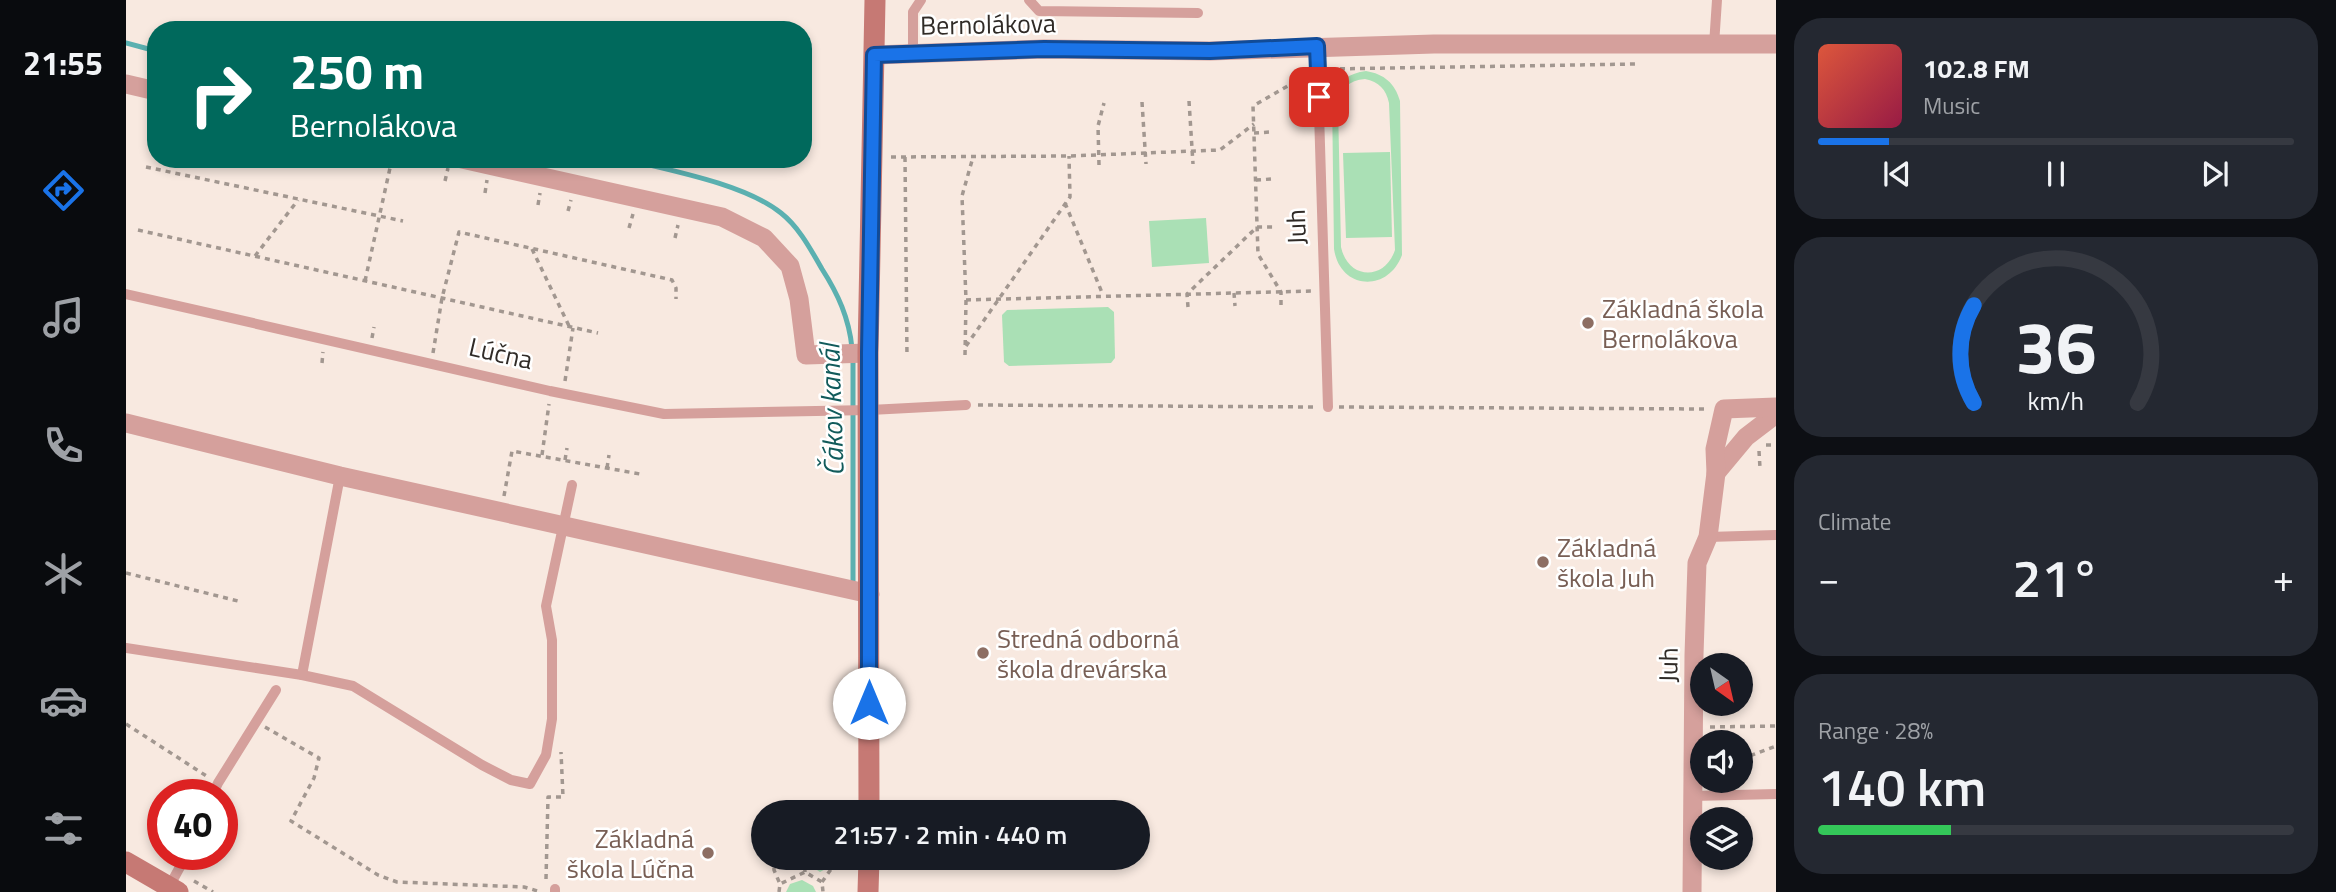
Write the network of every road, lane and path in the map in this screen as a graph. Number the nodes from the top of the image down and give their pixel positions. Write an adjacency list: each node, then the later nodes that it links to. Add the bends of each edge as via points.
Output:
1 (875, 0): 10 (street)
2 (921, 0): 9 (lane, via 913,12)
3 (1029, 0): 5 (lane, via 1040,12)
4 (1717, 0): 7 (lane)
5 (1198, 13)
6 (1776, 44): 7 (street, Bernolákova)
7 (1714, 45): 8 (street, Bernolákova)
8 (1317, 46): 9 (street, Bernolákova); 12 (lane, Juh)
9 (914, 54): 10 (street, Bernolákova)
10 (874, 55): 25 (street)
11 (1637, 64): 12 (path)
12 (1318, 69): 18 (path, via 1254,106); 52 (lane, Juh)
13 (126, 84): 14 (street)
14 (147, 89)
15 (1189, 101): 21 (path)
16 (1142, 102): 22 (path)
17 (1104, 103): 23 (path, via 1098,126)
18 (1254, 124): 20 (path); 21 (path, via 1220,150)
19 (1270, 132): 20 (path)
20 (1254, 133): 35 (path)
21 (1193, 151): 22 (path); 28 (path)
22 (1144, 153): 23 (path); 29 (path)
23 (1099, 155): 24 (path); 30 (path)
24 (1069, 156): 27 (path); 39 (path, via 1070,197)
25 (871, 157): 26 (path); 68 (street)
26 (905, 157): 27 (path); 70 (path)
27 (973, 157): 61 (path, via 962,196)
28 (1193, 163)
29 (1146, 164)
30 (1099, 165)
31 (151, 168): 38 (path)
32 (390, 168): 41 (path)
33 (452, 168): 37 (path)
34 (484, 168): 68 (street, via 722,217 764,238 790,267 806,355)
35 (1256, 180): 36 (path); 45 (path)
36 (1272, 180)
37 (445, 181)
38 (298, 200): 41 (path); 50 (path)
39 (1065, 203): 57 (path); 60 (path)
40 (634, 209): 46 (path)
41 (379, 216): 43 (path); 51 (path)
42 (679, 219): 48 (path)
43 (403, 222)
44 (1273, 226): 45 (path)
45 (1257, 227): 53 (path, via 1258,254); 56 (path)
46 (629, 228)
47 (138, 230): 50 (path)
48 (675, 238)
49 (532, 249): 58 (path, via 458,232); 59 (path, via 672,280); 65 (path)
50 (255, 257): 51 (path)
51 (365, 281): 58 (path)
52 (1324, 291): 53 (path); 75 (lane, Juh)
53 (1281, 292): 54 (path); 63 (path)
54 (1234, 293): 56 (path); 62 (path)
55 (126, 294): 71 (lane, Lúčna)
56 (1187, 294): 57 (path); 64 (path)
57 (1103, 296): 60 (path)
58 (442, 298): 65 (path); 71 (path)
59 (676, 299)
60 (999, 299): 61 (path); 67 (path)
61 (966, 300): 67 (path)
62 (1235, 306)
63 (1281, 306)
64 (1188, 307)
65 (571, 327): 66 (path); 73 (path)
66 (598, 333)
67 (966, 346): 69 (path)
68 (869, 353): 78 (street)
69 (965, 355)
70 (907, 357)
71 (430, 365): 72 (lane, Lúčna)
72 (550, 391): 73 (lane, Lúčna); 84 (path)
73 (563, 394): 78 (lane, Lúčna, via 664,414)
74 (966, 405): 75 (path); 78 (lane, Lúčna)
75 (1328, 407): 77 (path)
76 (1776, 407): 77 (street)
77 (1724, 409): 88 (street, Juh, via 1715,449)
78 (870, 410): 97 (street)
79 (1776, 414): 88 (street, via 1746,437)
80 (126, 423): 90 (street)
81 (1759, 445): 87 (path)
82 (567, 448): 85 (path)
83 (609, 455): 86 (path)
84 (542, 456): 85 (path); 92 (path, via 512,451)
85 (565, 460): 86 (path)
86 (607, 468): 89 (path)
87 (1760, 468)
88 (1716, 473): 95 (street, Juh)
89 (640, 474)
90 (340, 476): 92 (street); 100 (lane)
91 (572, 485): 93 (lane)
92 (502, 511): 93 (street)
93 (563, 524): 97 (street); 102 (lane, via 546,606 552,640)
94 (1776, 535): 95 (lane)
95 (1708, 537): 105 (street, Juh, via 1697,563)
96 (126, 573): 98 (path)
97 (870, 594): 113 (street)
98 (238, 601)
99 (126, 648): 100 (lane)
100 (302, 675): 102 (lane, via 352,686 482,765 530,784 546,755)
101 (276, 690): 110 (lane)
102 (552, 719): 120 (path, via 561,733 563,797 548,797)
103 (126, 724): 109 (path)
104 (1776, 726): 105 (path)
105 (1694, 727): 112 (street, Juh)
106 (259, 737): 124 (path, via 265,727 319,758 314,778 290,821 377,875 397,882 524,887)
107 (1776, 746): 108 (path)
108 (1753, 755)
109 (212, 779)
110 (220, 779)
111 (1776, 794): 112 (lane)
112 (1693, 796): 128 (street, Juh)
113 (869, 800)
114 (126, 862): 123 (street)
115 (181, 870): 123 (lane)
116 (774, 870): 122 (path)
117 (830, 870): 121 (path)
118 (869, 870): 127 (street)
119 (805, 872): 121 (path); 122 (path)
120 (546, 878)
121 (822, 882): 126 (path)
122 (780, 884): 125 (path)
123 (173, 889)
124 (541, 892)
125 (779, 892)
126 (823, 892)
127 (868, 892)
128 (1692, 892)

